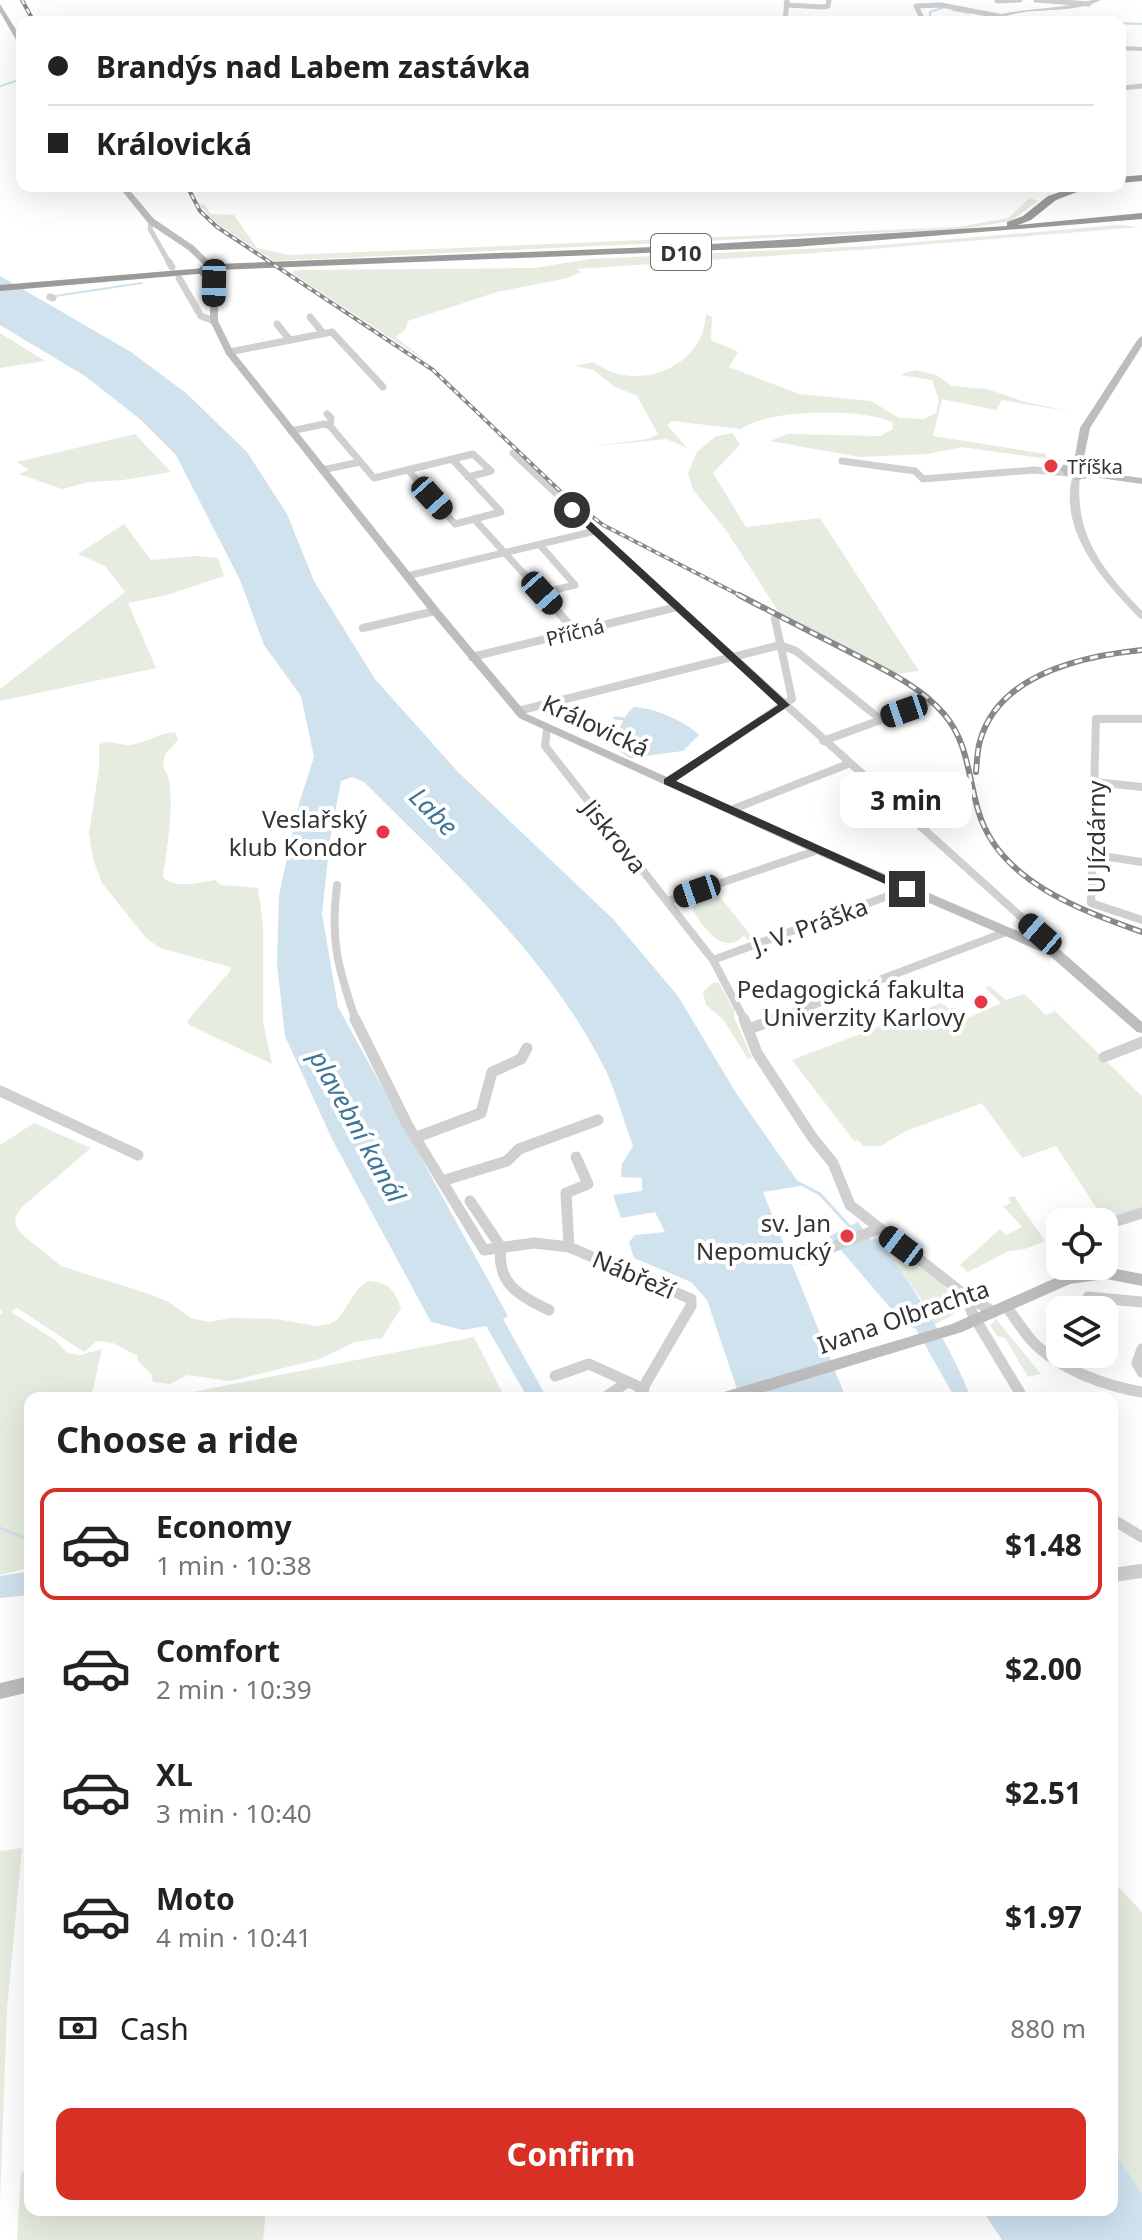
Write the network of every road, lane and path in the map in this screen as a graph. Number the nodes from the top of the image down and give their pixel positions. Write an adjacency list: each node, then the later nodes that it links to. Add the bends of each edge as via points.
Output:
1 (829, 0): 6 (street, via 823,7)
2 (909, 0): 9 (street)
3 (1020, 0): 10 (street)
4 (1036, 0): 7 (street)
5 (1098, 0): 7 (street)
6 (786, 3)
7 (1089, 4): 11 (street)
8 (0, 6): 13 (main road)
9 (916, 6): 10 (street); 12 (street)
10 (999, 10): 11 (street); 11 (street)
11 (1021, 11)
12 (921, 16)
13 (16, 34)
14 (127, 192): 19 (main road, Královická)
15 (1070, 192): 16 (highway)
16 (1067, 193): 17 (highway, via 1059,199 1062,210 1087,217); 20 (highway, via 1022,221)
17 (1126, 217): 18 (highway, D10); 20 (highway, D10)
18 (1142, 218): 22 (highway, D10, via 749,249)
19 (151, 221): 21 (street, Královická, via 150,229); 26 (main road, Královická, via 207,263 214,283)
20 (973, 231): 22 (highway, D10)
21 (172, 267)
22 (211, 269): 24 (highway, D10)
23 (179, 278): 26 (street, Královická, via 201,316)
24 (0, 286)
25 (310, 317): 28 (street)
26 (214, 321): 31 (main road, Královická)
27 (277, 324): 29 (street)
28 (323, 333): 29 (street); 32 (street, via 332,332)
29 (289, 339): 31 (street)
30 (1142, 339): 40 (main road, via 1085,428)
31 (229, 352): 35 (main road, Královická)
32 (383, 387)
33 (327, 414): 34 (street)
34 (330, 426): 35 (street); 39 (street)
35 (291, 431): 41 (main road, Královická)
36 (513, 453): 48 (street)
37 (452, 459): 42 (street); 45 (street); 45 (street, via 473,454 491,471)
38 (842, 461): 43 (street, via 915,471 923,479)
39 (360, 462): 41 (street); 42 (street, via 374,478)
40 (1078, 464): 43 (main road); 44 (main road, via 1092,468)
41 (322, 470): 51 (main road, Královická)
42 (408, 470): 47 (street, via 455,524)
43 (1066, 472): 44 (main road); 55 (street, via 1076,526 1087,547)
44 (1092, 474): 46 (main road)
45 (468, 477): 47 (street, via 501,512)
46 (1142, 481)
47 (474, 519): 50 (street)
48 (595, 531): 49 (street); 53 (street)
49 (540, 545): 50 (street); 52 (street, via 575,585)
50 (506, 553): 51 (street); 52 (street)
51 (407, 576): 54 (main road, Královická)
52 (542, 593): 58 (street)
53 (677, 607): 58 (street, Příčná); 61 (street)
54 (435, 611): 57 (street); 60 (main road, Královická)
55 (1142, 616)
56 (775, 619): 59 (street)
57 (363, 628)
58 (576, 632): 60 (street, Příčná)
59 (780, 645): 61 (street); 63 (street, via 792,699); 65 (street, via 796,651)
60 (472, 657): 64 (main road, Královická)
61 (731, 658): 63 (street); 64 (street)
62 (927, 703): 65 (street)
63 (784, 705): 68 (street); 70 (street)
64 (518, 711): 67 (main road, Královická)
65 (880, 719): 68 (street)
66 (1142, 719): 71 (street, U Jízdárny, via 1096,719)
67 (547, 729): 70 (main road, Královická); 79 (street, Jiskrova, via 545,746)
68 (823, 741): 69 (street)
69 (848, 764): 73 (street); 82 (street)
70 (668, 782): 73 (main road, Královická)
71 (1095, 782): 72 (street); 75 (street, U Jízdárny)
72 (1142, 787)
73 (731, 810): 74 (main road, Královická)
74 (818, 850): 78 (main road, Královická); 79 (street)
75 (1095, 855): 76 (street); 80 (street, U Jízdárny, via 1091,903)
76 (1142, 862)
77 (337, 885): 91 (street, via 330,905 342,988 380,1076)
78 (907, 889): 81 (main road, Královická); 83 (street, J. V. Práška)
79 (668, 901): 83 (street, Jiskrova)
80 (1142, 920)
81 (1006, 932): 82 (main road, Královická); 84 (street)
82 (1054, 952): 85 (main road, Královická)
83 (713, 960): 84 (street, Jiskrova)
84 (749, 1029): 98 (street, Jiskrova, via 757,1053 837,1170 850,1205)
85 (1142, 1029)
86 (1142, 1042): 88 (street)
87 (527, 1048): 91 (street, via 521,1059 492,1072 481,1113)
88 (1104, 1057)
89 (0, 1091): 92 (street)
90 (598, 1120): 94 (street, via 519,1149 507,1161)
91 (417, 1137): 94 (street)
92 (138, 1155)
93 (576, 1157): 100 (street, Nábřeží, via 588,1184 566,1193)
94 (442, 1181): 99 (street, via 484,1250)
95 (470, 1201): 99 (street)
96 (1142, 1213): 97 (street)
97 (1118, 1221)
98 (873, 1231): 101 (street); 103 (street, Jiskrova)
99 (501, 1247): 100 (street, Nábřeží); 107 (street, via 497,1264 516,1294)
100 (569, 1247): 115 (street, Nábřeží, via 691,1299)
101 (803, 1259)
102 (1142, 1280): 106 (main road, Ivana Olbrachta, via 1091,1274)
103 (966, 1296): 106 (street, Jiskrova); 108 (street)
104 (1118, 1300): 105 (street)
105 (1142, 1302)
106 (1000, 1309): 108 (main road, Ivana Olbrachta); 118 (street, via 1038,1347 1075,1369)
107 (549, 1310)
108 (977, 1320): 116 (main road, Ivana Olbrachta); 117 (street)
109 (1142, 1349): 110 (street, via 1137,1363)
110 (1142, 1372)
111 (555, 1376): 112 (street, Nábřeží, via 589,1364)
112 (626, 1383): 113 (street); 114 (street, Nábřeží)
113 (613, 1392)
114 (637, 1392)
115 (641, 1392)
116 (744, 1392)
117 (1019, 1392)
118 (1142, 1392)
119 (1118, 1523): 120 (street)
120 (1142, 1537)
121 (1142, 1571): 122 (street)
122 (1118, 1574)
123 (24, 1685): 124 (main road)
124 (0, 1691)

